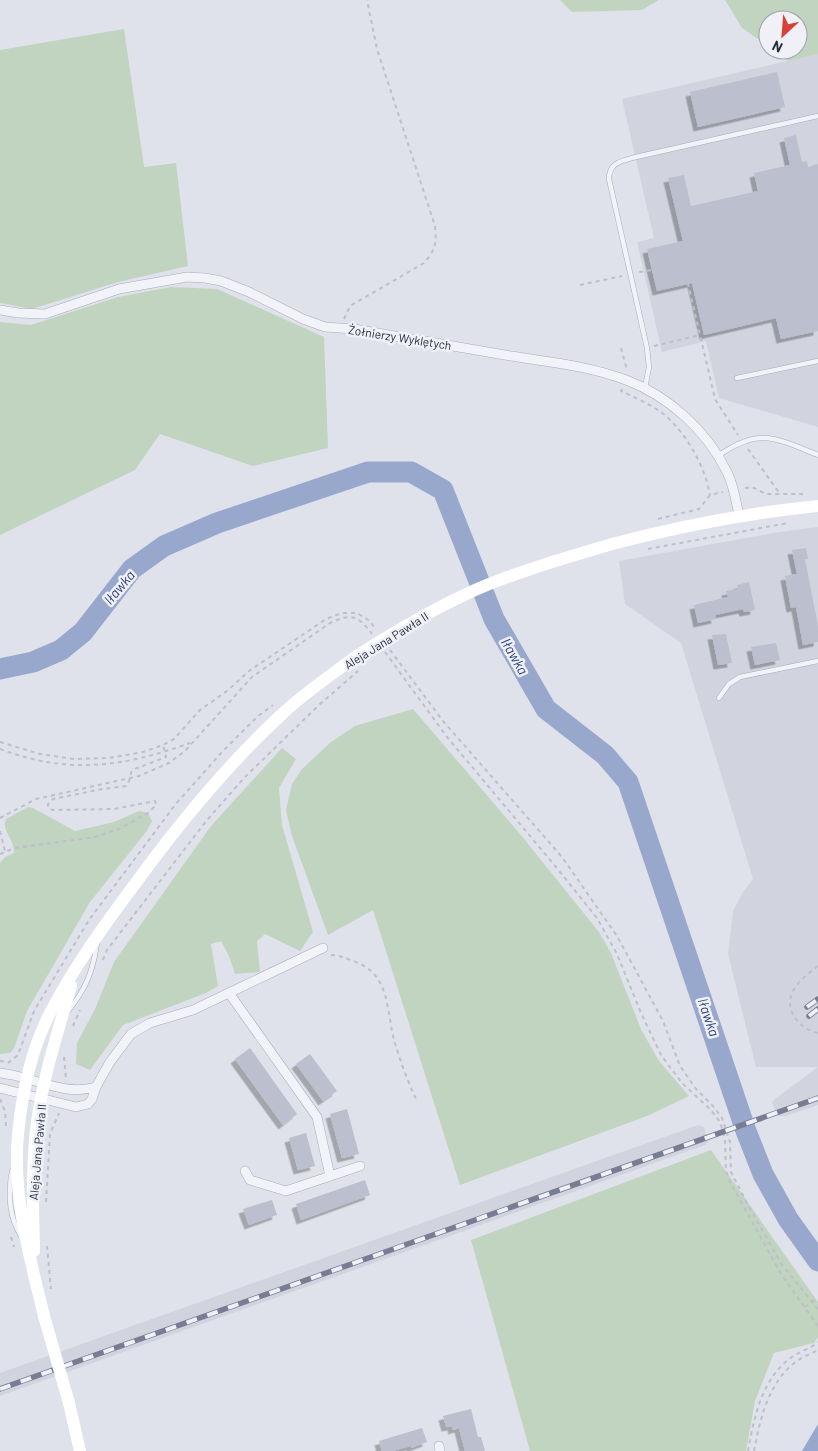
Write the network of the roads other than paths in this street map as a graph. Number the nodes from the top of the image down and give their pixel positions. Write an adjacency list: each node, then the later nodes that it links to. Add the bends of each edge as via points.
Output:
1 (818, 116): 5 (lane, via 616,163 611,167 609,179 647,348 649,367)
2 (0, 310): 5 (street, Żołnierzy Wyklętych, via 45,314 119,289 187,277 205,278 250,292 325,327 573,366)
3 (818, 361): 4 (lane)
4 (737, 378)
5 (645, 388): 7 (street, Żołnierzy Wyklętych, via 683,415)
6 (818, 455): 7 (lane, via 790,444 756,437 742,441)
7 (718, 456): 9 (street, Żołnierzy Wyklętych, via 734,490)
8 (818, 506): 9 (main road, Aleja Jana Pawła II)
9 (739, 516): 12 (main road, Aleja Jana Pawła II, bridge, via 672,528 538,566 476,590 391,634 358,662 282,714 230,766 163,846)
10 (818, 661): 11 (lane, via 740,678 730,684)
11 (719, 698)
12 (98, 934): 14 (main road, Aleja Jana Pawła II); 16 (lane, via 92,969 78,999)
13 (323, 948): 15 (street)
14 (76, 969): 16 (main road, Aleja Jana Pawła II); 18 (main road, Aleja Jana Pawła II, via 50,1013)
15 (229, 993): 20 (street, via 193,1010 150,1023 131,1034); 26 (street, via 317,1117)
16 (62, 1017): 19 (main road, Aleja Jana Pawła II)
17 (0, 1072): 18 (street)
18 (27, 1079): 19 (street); 22 (main road, Aleja Jana Pawła II)
19 (44, 1084): 20 (street, via 71,1090); 23 (main road, Aleja Jana Pawła II)
20 (96, 1087): 23 (street, via 92,1099 82,1106)
21 (0, 1088): 22 (street)
22 (23, 1095): 23 (street); 27 (main road, Aleja Jana Pawła II, via 18,1145 20,1200)
23 (41, 1099): 27 (main road, Aleja Jana Pawła II, via 32,1196)
24 (360, 1166): 26 (street)
25 (245, 1171): 26 (street, via 250,1180 286,1192)
26 (330, 1176)
27 (35, 1279): 28 (main road, Aleja Jana Pawła II, bridge)
28 (80, 1451)

